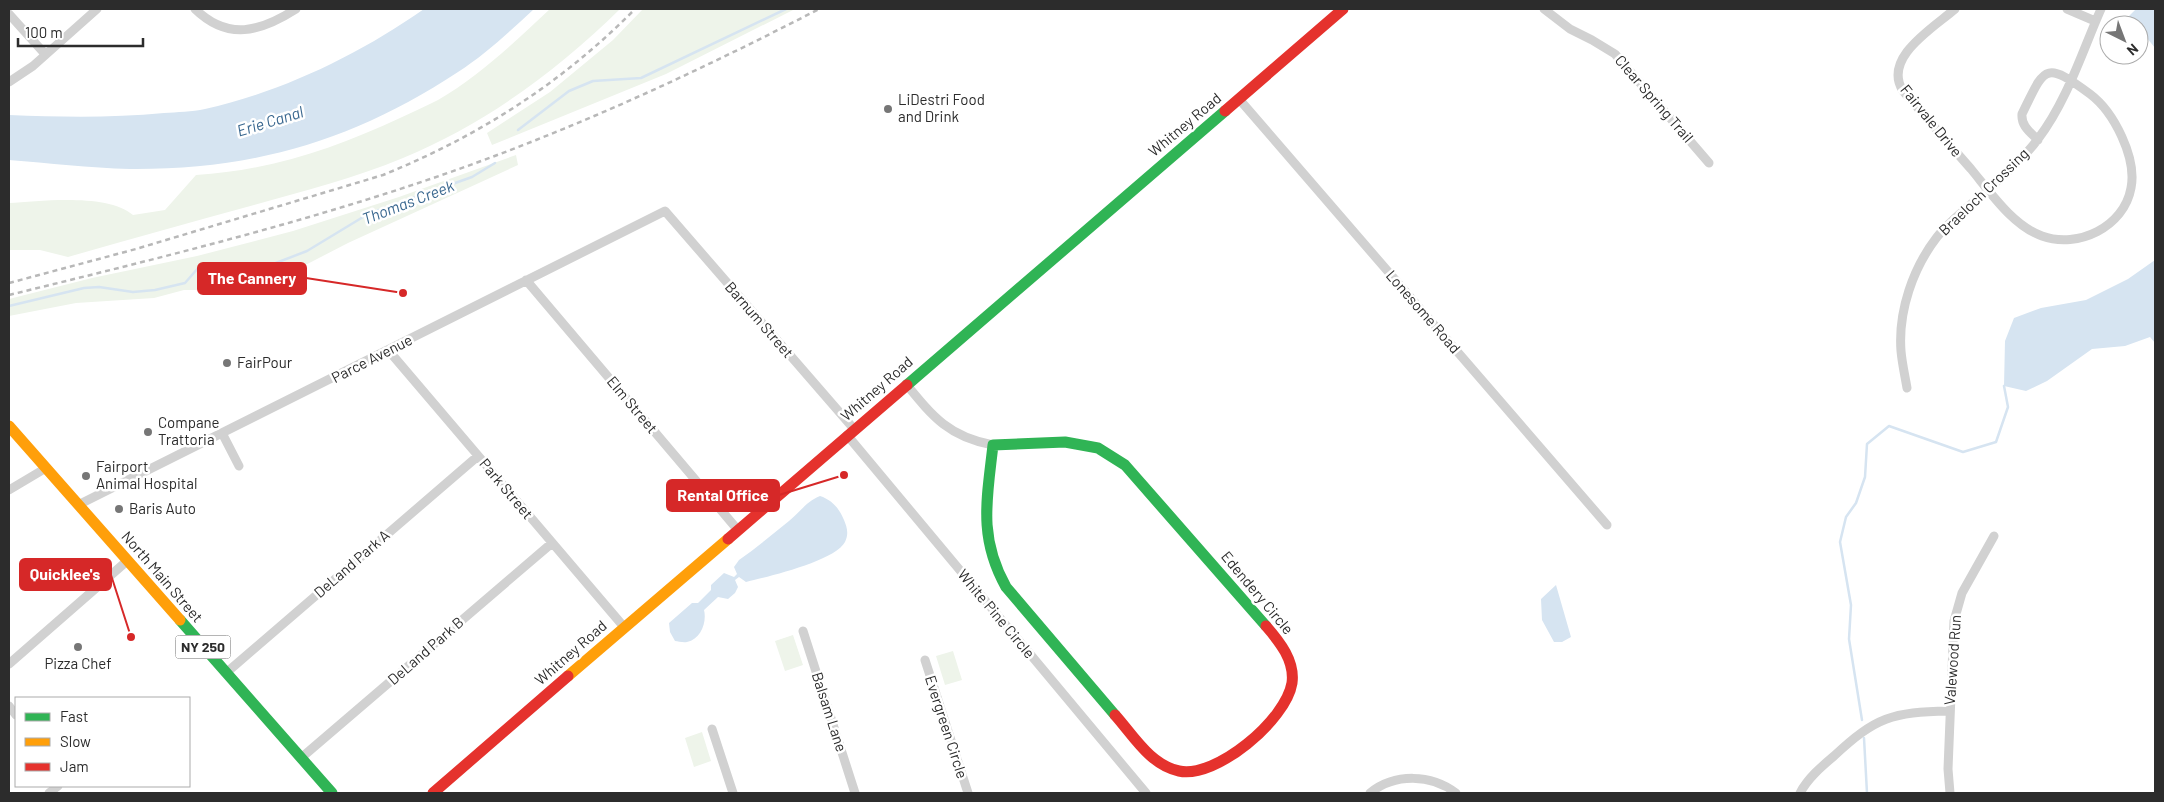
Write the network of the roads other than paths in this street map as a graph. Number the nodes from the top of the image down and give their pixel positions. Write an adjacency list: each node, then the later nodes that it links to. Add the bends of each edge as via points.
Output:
1 (97, 9): 11 (street)
2 (195, 9): 3 (street, via 212,23 235,30 271,24)
3 (296, 9)
4 (1343, 9): 14 (main road, Whitney Road)
5 (1544, 9): 16 (street, Clear Spring Trail, via 1565,26 1615,54)
6 (1955, 9): 17 (street, Fairvale Drive, via 1905,53 1899,65 1899,82 1903,91)
7 (2066, 9): 10 (street)
8 (2101, 9): 10 (street, Braeloch Crossing)
9 (9, 14): 11 (street)
10 (2095, 21): 12 (street, Braeloch Crossing)
11 (45, 54): 13 (street)
12 (2070, 80): 15 (street, Braeloch Crossing); 15 (street, Braeloch Crossing, via 2053,72 2039,78 2021,118); 17 (street, via 2099,103 2127,150 2132,188 2120,213 2092,235 2055,239 2042,236 2022,224)
13 (9, 82)
14 (1239, 99): 21 (main road, Whitney Road); 32 (street, Lonesome Road)
15 (2038, 140): 17 (street, Braeloch Crossing)
16 (1709, 163)
17 (1988, 189): 22 (street, Braeloch Crossing, via 1937,237 1909,291 1901,328)
18 (665, 212): 19 (street, Parce Avenue); 24 (street, Barnum Street)
19 (526, 280): 20 (street, Parce Avenue); 33 (street, Elm Street)
20 (388, 351): 25 (street, Parce Avenue); 27 (street, Park Street)
21 (906, 384): 24 (main road, Whitney Road); 26 (street, Edendery Circle, via 948,430)
22 (1907, 388)
23 (9, 426): 29 (main road, North Main Street / NY 250)
24 (850, 432): 33 (main road, Whitney Road); 50 (street, White Pine Circle)
25 (222, 433): 28 (street); 31 (street, Parce Avenue)
26 (993, 445): 26 (main road, Edendery Circle, via 986,534 991,559 1000,578 1150,757 1177,771 1206,770 1225,761 1278,714 1287,698 1291,683 1290,663 1283,647 1125,465 1098,448 1077,443)
27 (478, 456): 35 (street, Park Street); 41 (street, DeLand Park A)
28 (239, 466)
29 (46, 468): 30 (street); 31 (main road, North Main Street / NY 250)
30 (9, 490)
31 (78, 505): 36 (main road, North Main Street / NY 250)
32 (1607, 525)
33 (737, 529): 37 (main road, Whitney Road)
34 (1994, 536): 42 (street, Valewood Run, via 1969,579 1956,614)
35 (552, 543): 37 (street, Park Street); 44 (street, DeLand Park B)
36 (127, 560): 40 (street); 41 (main road, North Main Street / NY 250)
37 (624, 627): 46 (main road, Whitney Road)
38 (803, 631): 48 (street, Balsam Lane)
39 (925, 660): 49 (street, Evergreen Circle)
40 (9, 664)
41 (226, 673): 44 (main road, North Main Street / NY 250)
42 (1949, 711): 53 (street, via 1902,714 1873,724 1817,770); 54 (street, Valewood Run)
43 (712, 729): 47 (street)
44 (301, 758): 45 (main road, North Main Street / NY 250)
45 (332, 793)
46 (433, 793)
47 (732, 793)
48 (855, 793)
49 (968, 793)
50 (1146, 793)
51 (1370, 793): 52 (street, via 1393,781 1418,778 1436,782)
52 (1456, 793)
53 (1800, 793)
54 (1950, 793)

